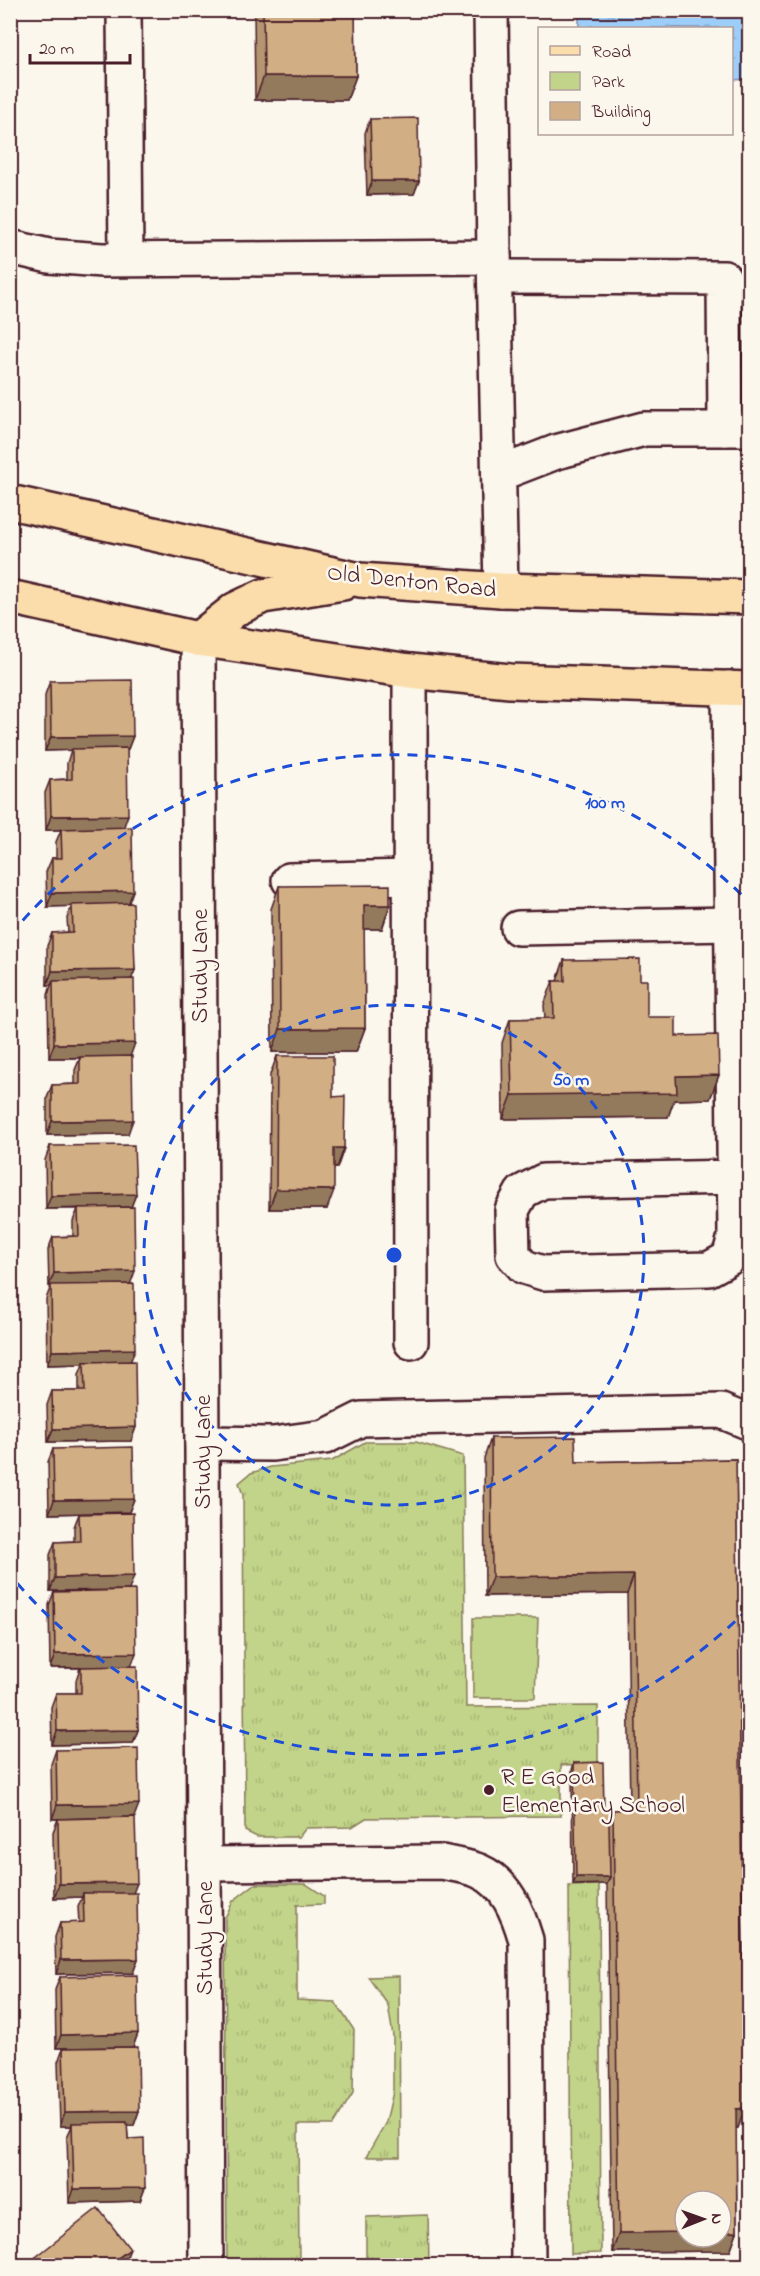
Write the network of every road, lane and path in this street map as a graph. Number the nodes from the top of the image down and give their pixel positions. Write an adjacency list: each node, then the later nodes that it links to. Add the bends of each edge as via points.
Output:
1 (124, 10): 4 (street)
2 (492, 10): 5 (street)
3 (10, 248): 4 (street, via 48,256)
4 (126, 259): 5 (street)
5 (494, 267): 6 (street, via 724,278); 7 (street)
6 (737, 429): 7 (street, via 644,429 556,452)
7 (499, 474): 10 (street)
8 (10, 502): 9 (main road, Old Denton Road)
9 (360, 580): 10 (main road, Old Denton Road); 13 (main road, via 263,596 236,609)
10 (501, 590): 12 (main road, Old Denton Road)
11 (10, 597): 13 (main road)
12 (750, 597)
13 (198, 639): 14 (main road); 23 (street, Study Lane)
14 (410, 671): 15 (main road, via 510,681); 16 (street)
15 (739, 689): 18 (street)
16 (409, 877): 17 (street); 21 (street)
17 (289, 880)
18 (732, 924): 19 (street); 20 (street)
19 (518, 928)
20 (735, 1177): 20 (street, via 735,1236 729,1258 709,1269 543,1273 524,1267 513,1255 512,1210 522,1192 543,1181)
21 (411, 1342)
22 (750, 1423): 23 (street, via 721,1411 361,1419 325,1437 273,1444)
23 (202, 1443): 24 (street, Study Lane)
24 (204, 1864): 25 (street, Study Lane); 26 (street, via 442,1862 480,1871 503,1889 518,1913 526,1940)
25 (206, 2265)
26 (528, 2265)

